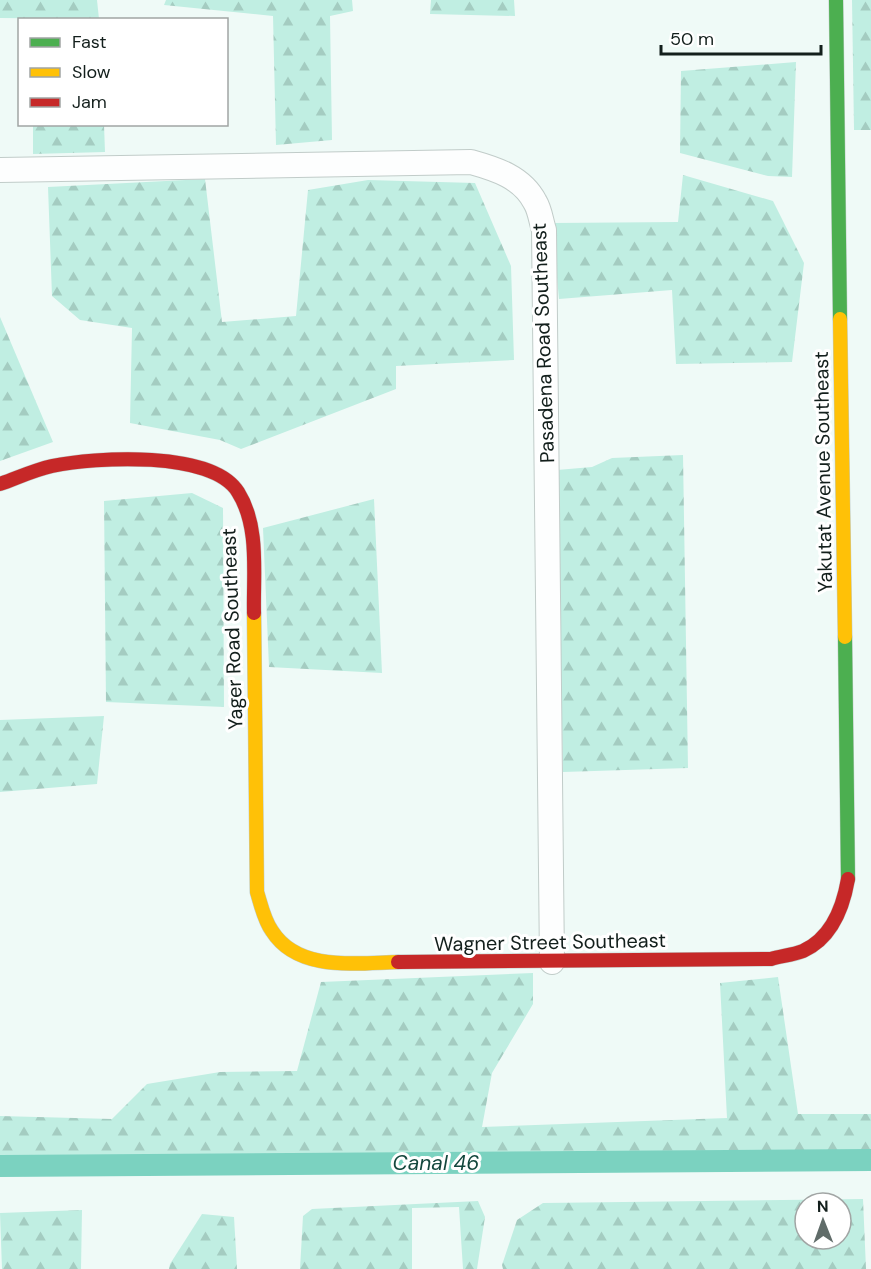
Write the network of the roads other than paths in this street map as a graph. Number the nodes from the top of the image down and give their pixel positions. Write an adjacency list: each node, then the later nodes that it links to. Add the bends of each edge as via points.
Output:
1 (836, 0): 4 (street, Yakutat Avenue Southeast, via 848,880 840,913)
2 (0, 170): 6 (street, Pasadena Road Southeast, via 471,162 501,171 523,185 536,203 544,230)
3 (0, 484): 5 (street, Yager Road Southeast, via 52,466 118,460 168,461 209,469 228,480 244,504 253,537 257,892 264,919)
4 (823, 937): 6 (street, Wagner Street Southeast, via 803,951 771,959)
5 (278, 940): 6 (street, Wagner Street Southeast, via 298,955 322,963)
6 (552, 962)

